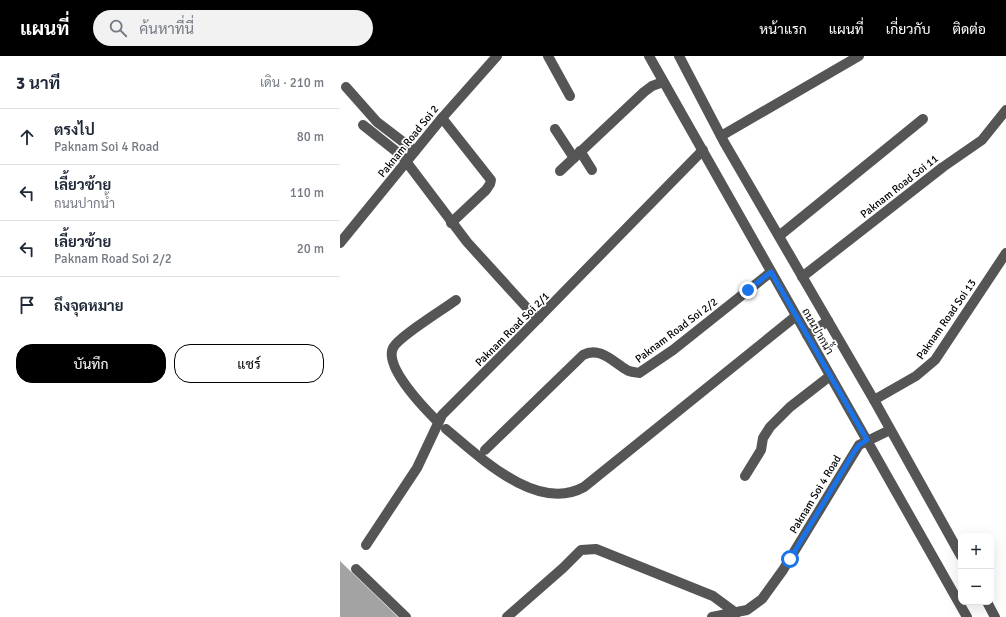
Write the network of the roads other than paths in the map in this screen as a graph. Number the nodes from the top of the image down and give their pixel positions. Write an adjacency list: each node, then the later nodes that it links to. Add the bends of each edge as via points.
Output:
1 (548, 56): 8 (street)
2 (649, 56): 6 (street, ถนนปากน้ำ)
3 (679, 56): 14 (street, ถนนปากน้ำ)
4 (859, 56): 14 (street)
5 (493, 57): 10 (street, Paknam Road Soi 2)
6 (663, 82): 15 (street, ถนนปากน้ำ); 17 (street, via 644,92)
7 (346, 87): 16 (street, via 377,122)
8 (570, 96)
9 (1006, 110): 26 (street, Paknam Road Soi 11, via 982,140 943,167)
10 (442, 118): 16 (street, Paknam Road Soi 2); 21 (street, via 491,180 486,190)
11 (923, 119): 22 (street)
12 (363, 125): 18 (street, via 396,150)
13 (555, 129): 17 (street)
14 (721, 136): 22 (street, ถนนปากน้ำ)
15 (703, 150): 25 (street, ถนนปากน้ำ); 29 (street, Paknam Road Soi 2/1)
16 (415, 151): 18 (street, Paknam Road Soi 2)
17 (577, 154): 19 (street); 20 (street)
18 (406, 162): 21 (street); 23 (street, Paknam Road Soi 2)
19 (592, 170)
20 (560, 171)
21 (451, 223): 29 (street, via 497,277)
22 (779, 236): 26 (street, ถนนปากน้ำ)
23 (340, 243)
24 (1006, 253): 33 (street, Paknam Road Soi 13, via 935,360 916,376)
25 (771, 272): 28 (street, ถนนปากน้ำ); 38 (street, Paknam Road Soi 2/2, via 673,350 639,373 628,371 609,357 597,352 583,355)
26 (802, 277): 30 (street, ถนนปากน้ำ)
27 (456, 300): 34 (street, via 392,349 392,356 406,386)
28 (796, 316): 31 (street, ถนนปากน้ำ); 35 (street, via 584,487 571,494 532,490 481,458)
29 (539, 318): 34 (street, Paknam Road Soi 2/1)
30 (828, 321): 31 (street); 33 (street, ถนนปากน้ำ)
31 (807, 335): 32 (street, ถนนปากน้ำ)
32 (830, 376): 37 (street, ถนนปากน้ำ); 39 (street, via 790,407 770,427 761,450)
33 (874, 400): 36 (street, ถนนปากน้ำ)
34 (438, 421): 40 (street, Paknam Road Soi 2/1, via 435,433 417,468)
35 (446, 429)
36 (890, 430): 37 (street, Paknam Soi 4 Road); 41 (street, ถนนปากน้ำ)
37 (867, 440): 44 (street, Paknam Soi 4 Road, via 854,452 769,590 747,610); 48 (street, ถนนปากน้ำ)
38 (485, 450)
39 (745, 476)
40 (366, 545)
41 (958, 551)
42 (356, 569): 45 (street)
43 (989, 605): 49 (street)
44 (735, 615): 46 (street, via 713,596 596,549 587,548 573,556 563,568); 47 (street, Paknam Soi 4 Road)
45 (406, 617)
46 (507, 617)
47 (712, 617)
48 (967, 617)
49 (995, 617)

